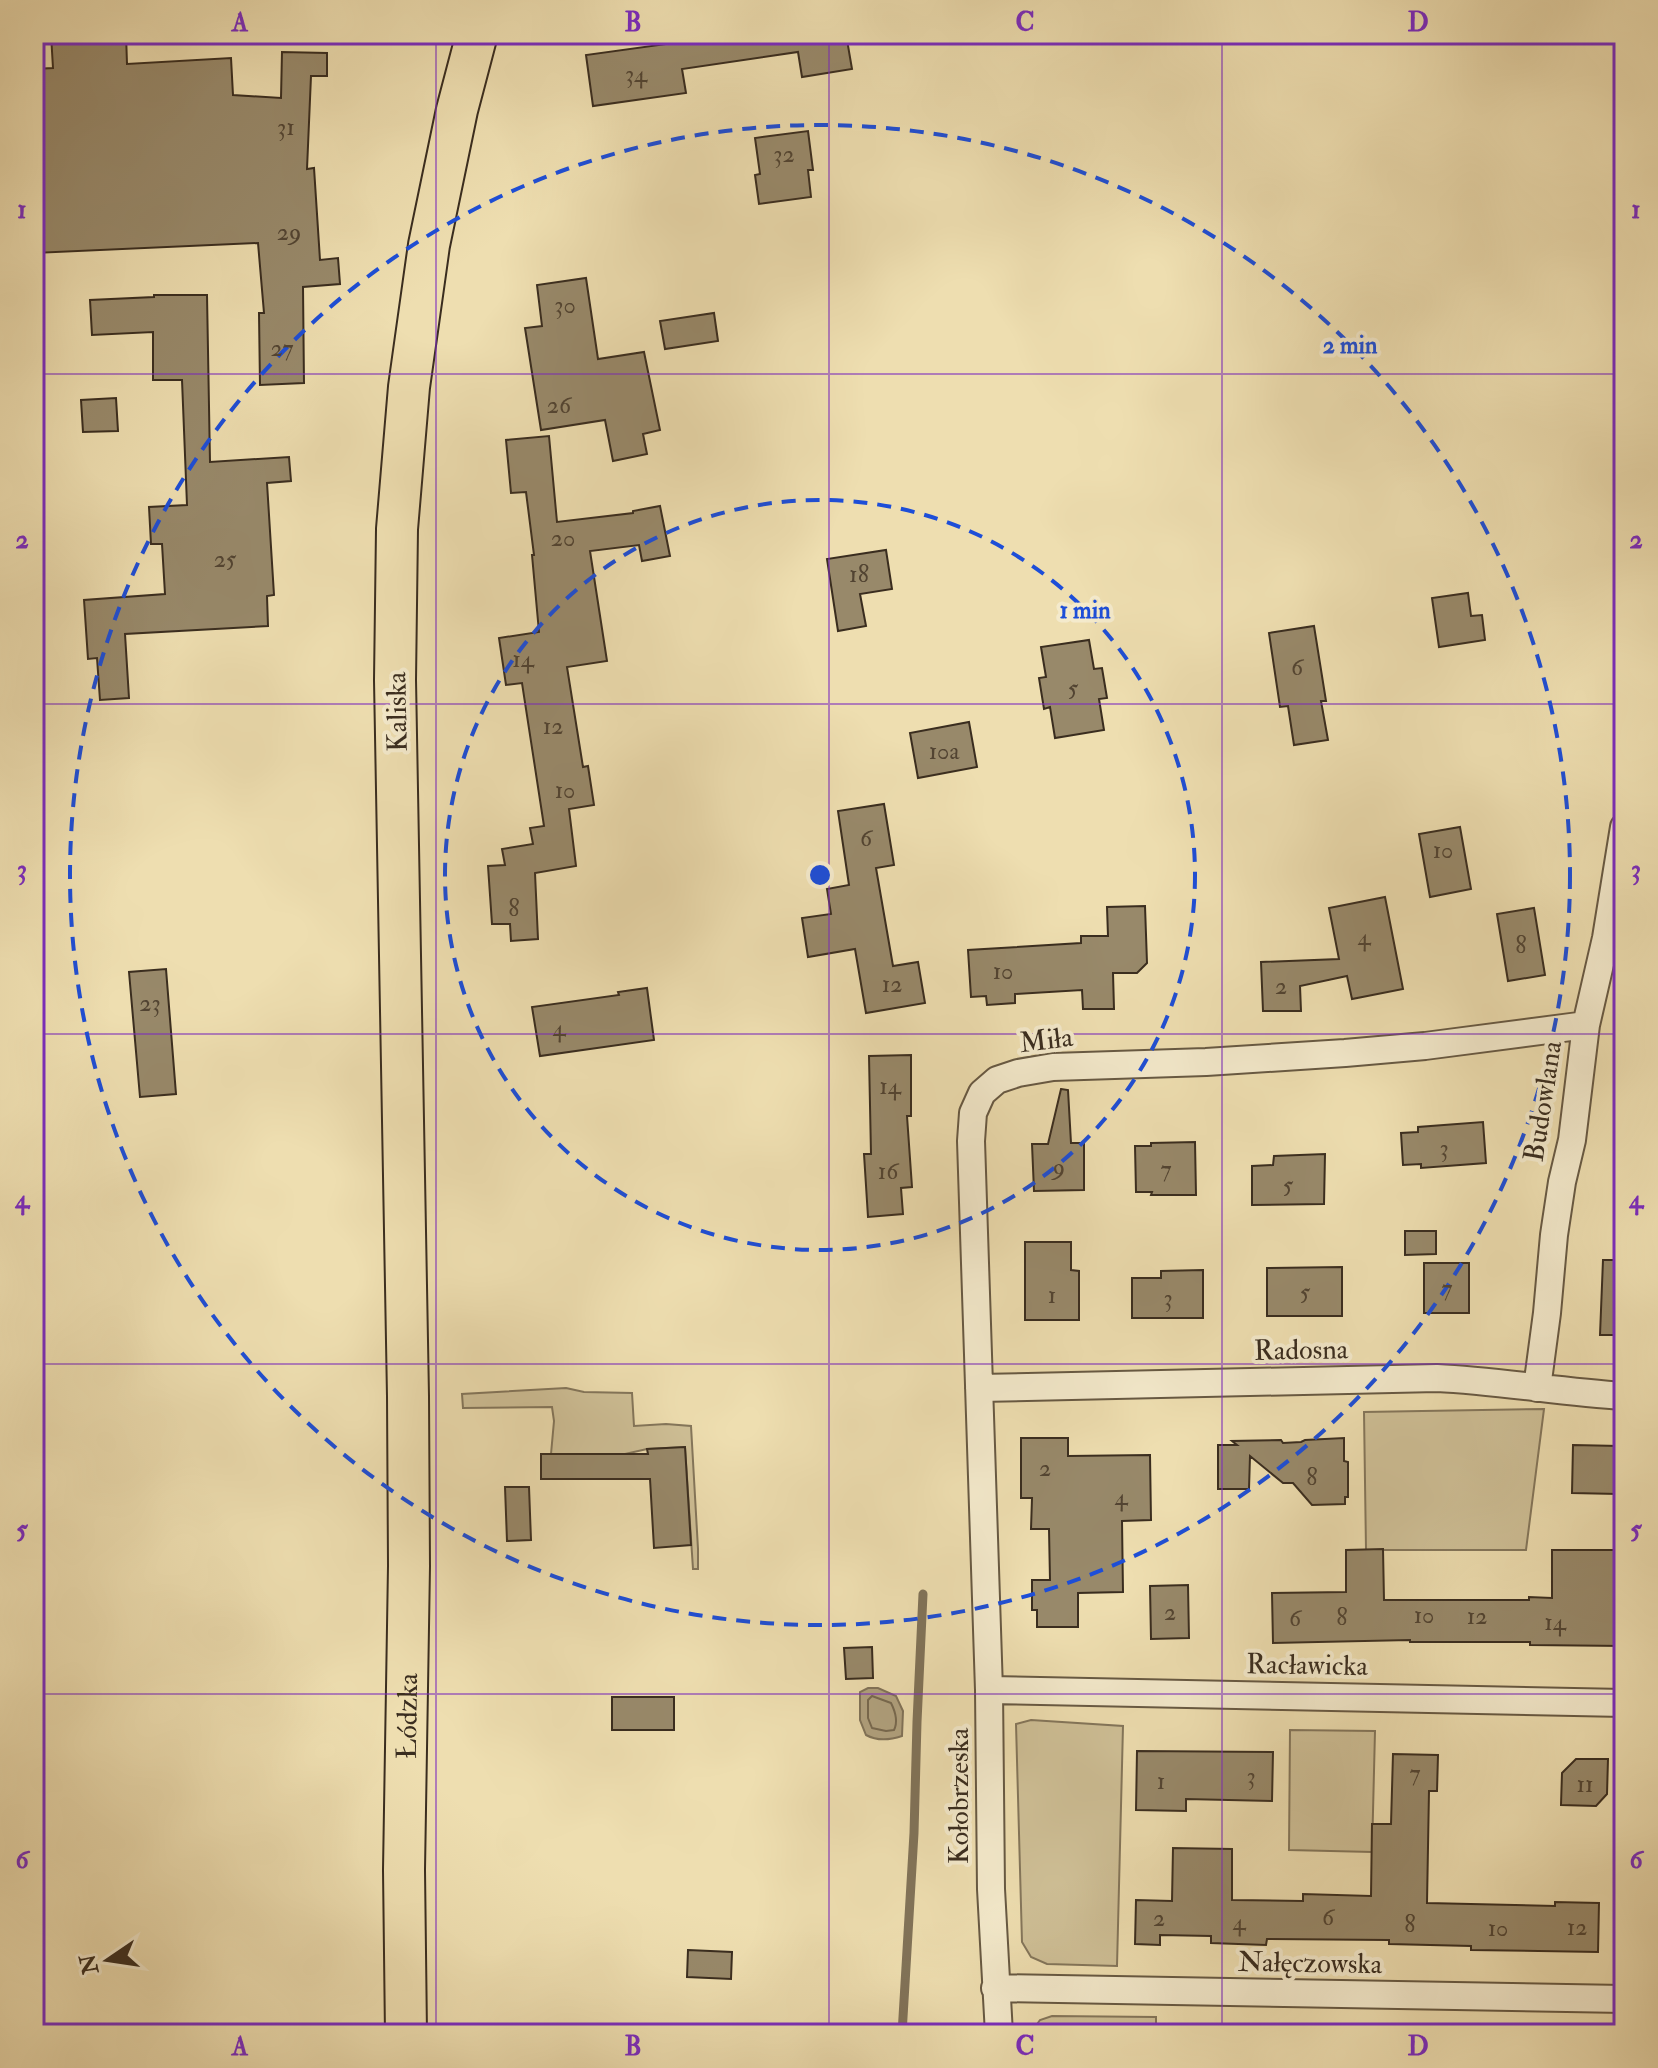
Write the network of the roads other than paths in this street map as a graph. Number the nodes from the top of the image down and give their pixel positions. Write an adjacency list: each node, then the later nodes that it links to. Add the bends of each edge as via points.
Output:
1 (477, 34): 6 (main road, Kaliska, via 429,245 397,529)
2 (1624, 827): 3 (street, Budowlana)
3 (1586, 1025): 4 (street, Miła, via 1345,1053 1053,1067 997,1080 982,1093 973,1113 971,1141); 5 (street, Budowlana)
4 (979, 1388): 5 (street, Radosna, via 1437,1378); 8 (street, Miła)
5 (1537, 1388): 7 (street, Radosna)
6 (408, 1396): 13 (main road, Łódzka)
7 (1624, 1396)
8 (984, 1557): 9 (street, Kołobrzeska)
9 (989, 1690): 10 (street, Racławicka); 11 (street, Kołobrzeska)
10 (1624, 1703)
11 (995, 1988): 12 (street, Nałęczowska); 14 (street, Kołobrzeska)
12 (1624, 1999)
13 (406, 2034)
14 (999, 2034)

